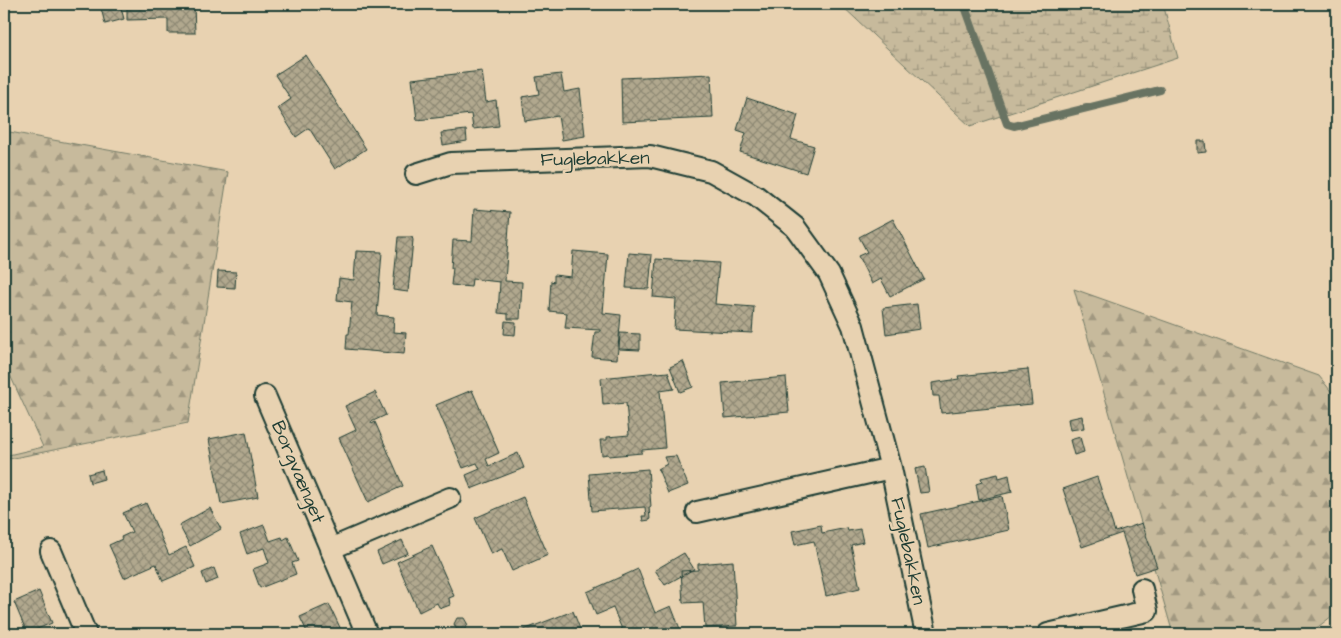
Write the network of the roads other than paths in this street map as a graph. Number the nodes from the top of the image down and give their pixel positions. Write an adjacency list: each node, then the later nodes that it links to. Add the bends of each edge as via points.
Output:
1 (416, 174): 3 (street, Fuglebakken, via 451,163 650,156 711,171 756,196 794,227 830,274 853,326)
2 (265, 396): 6 (street, Borgvænget)
3 (891, 468): 5 (street); 11 (street, Fuglebakken)
4 (450, 498): 6 (street)
5 (697, 512)
6 (330, 549): 10 (street, Borgvænget)
7 (51, 551): 9 (street)
8 (1142, 589): 12 (street, via 1147,611)
9 (86, 634)
10 (367, 634)
11 (926, 634)
12 (1048, 634)

